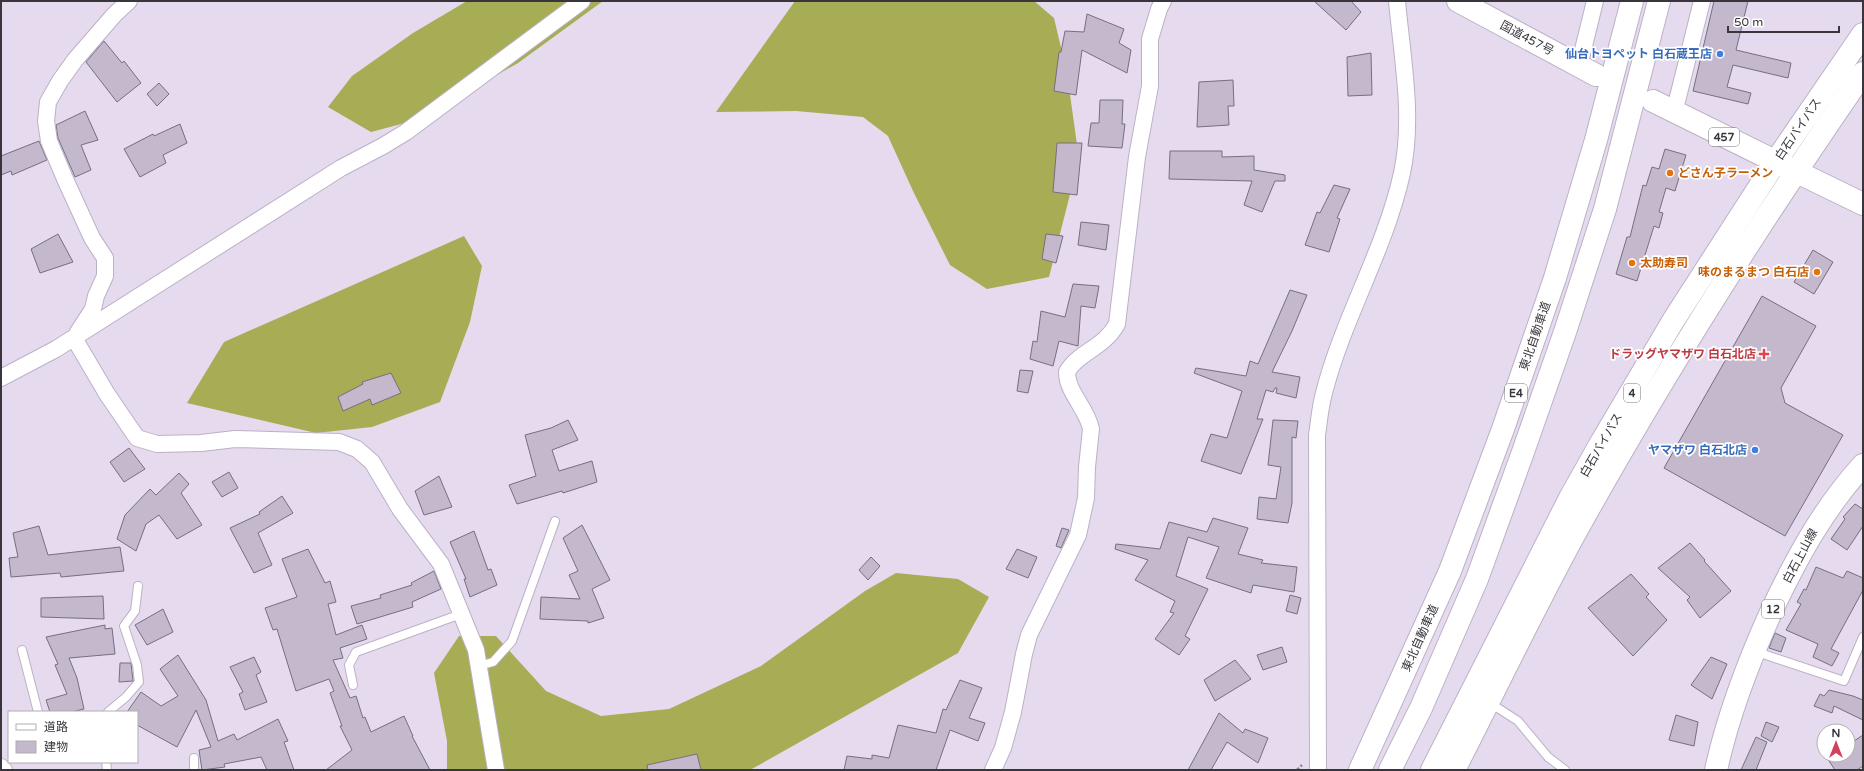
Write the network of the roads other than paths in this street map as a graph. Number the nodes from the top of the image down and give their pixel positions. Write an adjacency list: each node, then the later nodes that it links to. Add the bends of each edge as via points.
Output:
1 (129, 1): 18 (street, via 75,60 48,102 46,121 49,141 64,180 92,238 105,258 105,276 93,309)
2 (582, 1): 18 (street, via 406,132 341,168)
3 (1163, 1): 37 (street, via 1150,39 1150,86 1138,157 1117,324 1105,340 1075,361 1067,372 1069,386 1088,417 1091,428 1085,509 1074,545 1029,635 1013,712)
4 (1397, 1): 38 (street, via 1408,122 1402,172 1390,217 1323,394 1317,435)
5 (1458, 1): 11 (main road, 国道457号)
6 (1595, 1): 11 (street)
7 (1632, 1): 39 (main road, 東北自動車道 / E4, via 1596,140 1555,278 1503,429 1450,571)
8 (1659, 1): 40 (main road, E4, via 1605,209 1524,452 1477,579 1421,708)
9 (1702, 1): 14 (street)
10 (1863, 34): 15 (main road, 白石バイパス / 4)
11 (1587, 71)
12 (1863, 73): 16 (main road, 白石バイパス / 4)
13 (1653, 101): 14 (main road, 457)
14 (1674, 113): 15 (main road, 457)
15 (1776, 161): 16 (main road, 457); 41 (main road, 白石バイパス / 4, via 1673,321 1574,491)
16 (1795, 171): 17 (main road); 29 (main road, 白石バイパス / 4, via 1669,371 1614,465 1536,607)
17 (1863, 204)
18 (74, 338): 19 (street); 23 (street, via 137,438 157,444 235,439 339,442 357,448 372,462 400,509 441,564)
19 (1, 378)
20 (1863, 465): 26 (main road, 白石上山線 / 12, via 1814,528 1799,554)
21 (555, 521): 27 (lane, via 512,641 492,662)
22 (138, 586): 31 (lane, via 134,611 124,626 137,665 139,682)
23 (461, 614): 27 (street, via 476,650); 28 (lane, via 356,652 348,665)
24 (1862, 641): 26 (lane, via 1844,681)
25 (22, 650): 30 (lane)
26 (1754, 651): 44 (main road, 白石上山線 / 12, via 1734,702)
27 (479, 666): 36 (street)
28 (353, 685)
29 (1488, 703): 42 (main road, 白石バイパス / 4); 43 (lane, via 1518,721 1548,757)
30 (38, 711)
31 (109, 711)
32 (194, 758): 35 (lane)
33 (1, 767): 34 (street)
34 (4, 770)
35 (194, 770)
36 (496, 770)
37 (993, 770)
38 (1318, 770)
39 (1360, 770)
40 (1390, 770)
41 (1432, 770)
42 (1454, 770)
43 (1565, 770)
44 (1716, 770)

